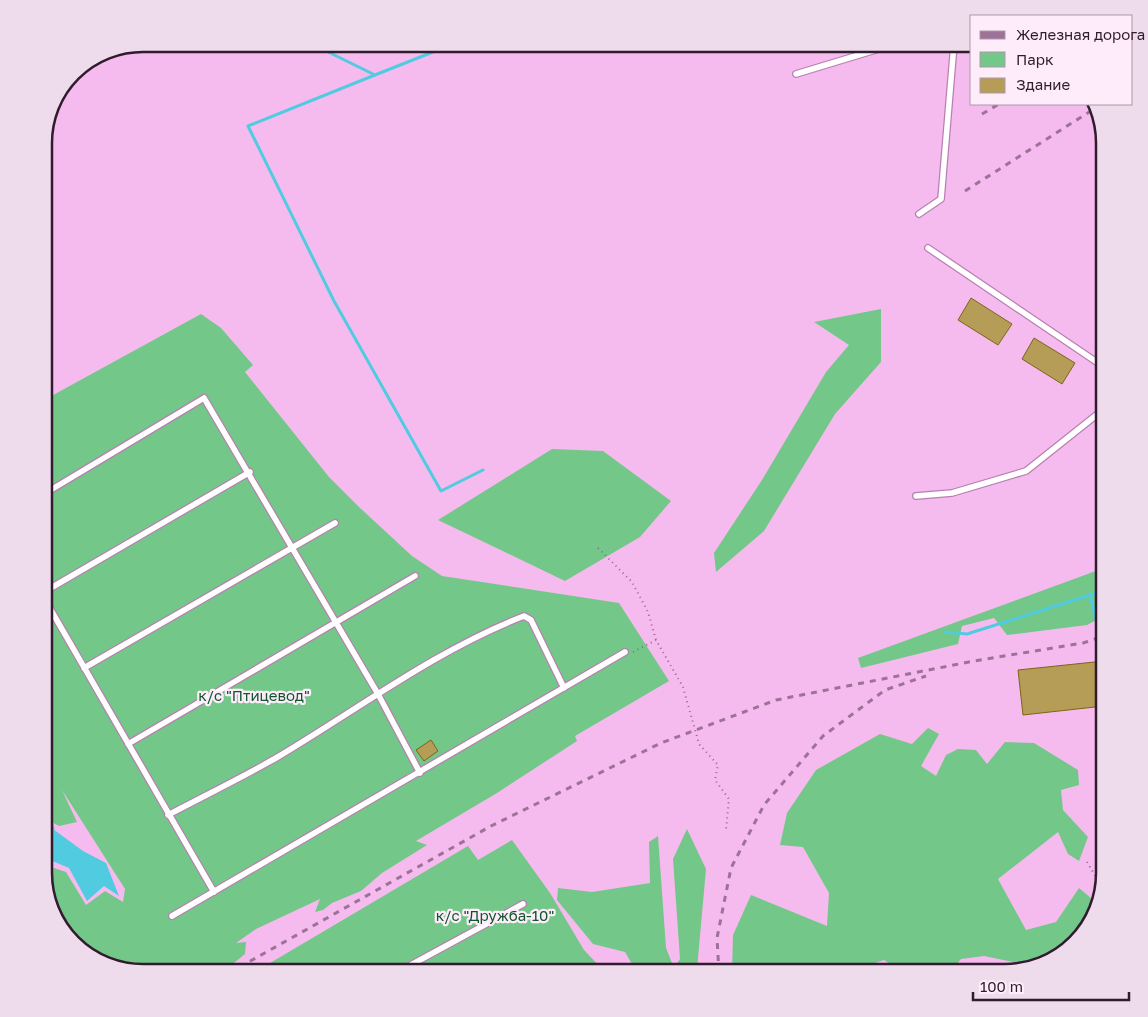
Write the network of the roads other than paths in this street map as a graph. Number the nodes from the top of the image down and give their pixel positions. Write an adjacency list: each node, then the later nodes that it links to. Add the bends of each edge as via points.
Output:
1 (868, 52): 3 (lane)
2 (953, 52): 4 (lane, via 941,199)
3 (796, 74)
4 (918, 214)
5 (928, 248): 6 (lane)
6 (1095, 361)
7 (1095, 416): 10 (lane, via 1026,471 952,493)
8 (250, 472): 9 (lane, via 204,398); 12 (lane); 14 (lane)
9 (53, 489)
10 (916, 496)
11 (335, 523): 12 (lane)
12 (292, 547): 16 (lane); 18 (lane)
13 (415, 576): 16 (lane)
14 (53, 587)
15 (53, 614): 18 (lane)
16 (334, 622): 20 (lane); 21 (lane)
17 (625, 652): 19 (lane)
18 (84, 668): 21 (lane)
19 (564, 688): 20 (lane, via 532,620 524,616 497,627); 22 (lane)
20 (378, 694): 22 (lane); 23 (lane, via 275,758)
21 (128, 744): 23 (lane)
22 (420, 773): 24 (lane)
23 (168, 815): 24 (lane)
24 (214, 892): 26 (lane)
25 (523, 904): 27 (lane)
26 (172, 916)
27 (413, 964)

